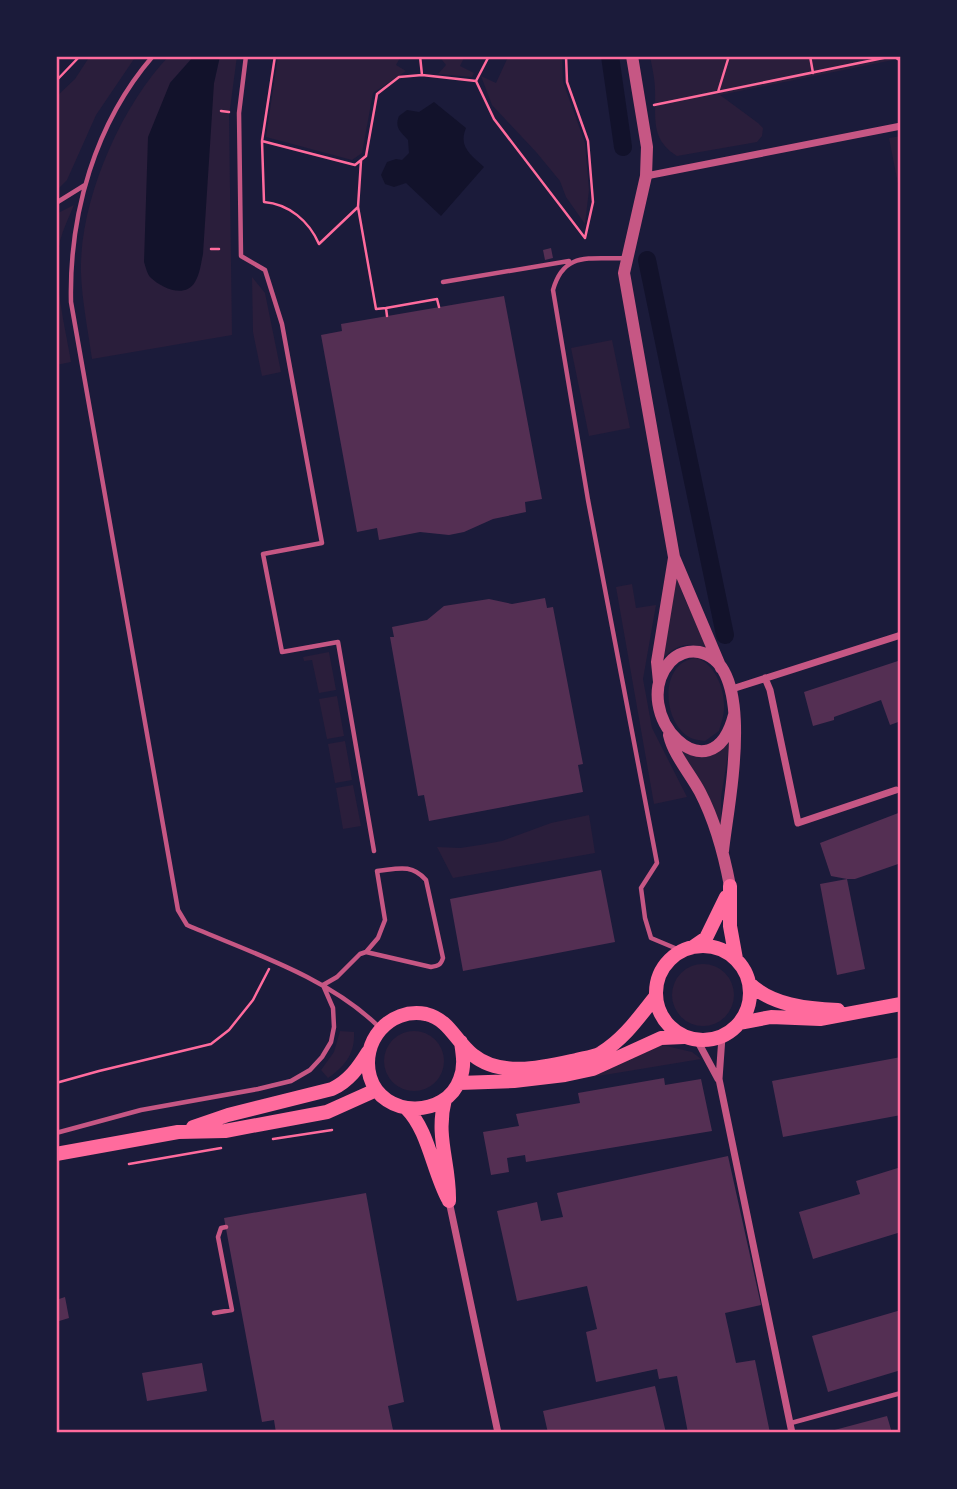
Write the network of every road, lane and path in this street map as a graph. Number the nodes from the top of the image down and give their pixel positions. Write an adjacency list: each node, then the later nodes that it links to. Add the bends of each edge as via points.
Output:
1 (80, 56): 15 (path)
2 (153, 56): 25 (lane, via 107,122)
3 (246, 56): 53 (lane, via 239,113 242,256 265,270 282,324 322,543 264,554 282,652 338,642)
4 (275, 56): 22 (path)
5 (420, 56): 14 (path)
6 (489, 56): 16 (path)
7 (566, 56): 28 (path, via 568,82 588,141 593,202)
8 (632, 56): 24 (street, via 647,147)
9 (729, 56): 17 (path)
10 (810, 56): 13 (path)
11 (893, 56): 12 (path); 13 (path)
12 (901, 61)
13 (813, 73): 17 (path)
14 (422, 75): 16 (path); 23 (path, via 399,78 377,94 366,156)
15 (56, 81)
16 (476, 81): 28 (path, via 494,119)
17 (718, 92): 18 (path)
18 (654, 106)
19 (221, 111): 20 (path)
20 (229, 112)
21 (901, 126): 24 (street)
22 (262, 141): 23 (path, via 355,164); 27 (path, via 264,202 287,206 319,244)
23 (361, 160): 27 (path)
24 (646, 176): 32 (street)
25 (85, 185): 26 (lane); 59 (lane, via 70,268 71,302 178,910 187,925)
26 (56, 203)
27 (358, 207): 39 (path, via 376,309)
28 (585, 238): 29 (path)
29 (591, 246)
30 (211, 249): 31 (path)
31 (219, 249)
32 (628, 258): 33 (lane); 44 (street, via 624,273)
33 (572, 260): 34 (lane); 56 (lane, via 560,270 554,290 588,500 657,863 641,888 645,918 651,938)
34 (443, 282)
35 (422, 302): 36 (path); 38 (path, via 437,299); 40 (path)
36 (410, 303): 37 (path); 41 (path)
37 (398, 306): 39 (path); 42 (path)
38 (439, 307)
39 (386, 308): 43 (path)
40 (424, 310)
41 (412, 312)
42 (400, 314)
43 (387, 316)
44 (674, 557): 46 (street); 48 (street, via 657,662)
45 (901, 635): 47 (street)
46 (721, 668): 48 (street, via 706,654 685,653 668,665); 49 (street)
47 (765, 678): 49 (street); 52 (street, via 798,822)
48 (659, 684): 51 (street, via 660,712)
49 (732, 689): 50 (street)
50 (734, 715): 51 (street, via 723,742 705,751 686,747); 54 (street, via 736,738)
51 (669, 733): 54 (street, via 701,794)
52 (896, 790)
53 (373, 851)
54 (723, 851): 55 (street)
55 (730, 886): 56 (main road, via 706,938); 58 (main road)
56 (687, 949): 58 (main road, via 708,947); 62 (main road, via 663,968)
57 (366, 952): 57 (lane, via 385,920 377,872 418,871 426,880 443,958 430,967); 61 (lane)
58 (736, 959): 60 (main road)
59 (272, 963): 61 (lane); 72 (path, via 253,1000 211,1044)
60 (749, 983): 64 (main road, via 760,994 795,1005); 65 (main road, via 749,1004)
61 (323, 985): 66 (lane, via 358,1007); 78 (lane, via 333,1008 334,1027 323,1058 310,1070 290,1081 141,1110)
62 (656, 996): 68 (main road, via 664,1020); 69 (main road, via 623,1037 599,1055 512,1069 474,1056)
63 (901, 1004): 64 (main road)
64 (860, 1011): 65 (main road, via 820,1020 771,1017)
65 (740, 1023): 67 (main road)
66 (380, 1028): 69 (main road, via 396,1017 426,1014 444,1023); 70 (main road)
67 (722, 1037): 68 (main road); 71 (street)
68 (691, 1039): 71 (street); 73 (main road, via 661,1038 593,1069 565,1075)
69 (461, 1042): 73 (main road, via 464,1064)
70 (368, 1052): 74 (main road); 77 (main road, via 355,1072 332,1089)
71 (719, 1079): 84 (street)
72 (56, 1083)
73 (459, 1083): 75 (main road)
74 (376, 1090): 76 (main road); 77 (main road, via 327,1112 225,1131)
75 (445, 1100): 76 (main road); 80 (main road, via 440,1133)
76 (407, 1109): 80 (main road, via 416,1119)
77 (178, 1132): 79 (main road)
78 (56, 1133)
79 (56, 1154)
80 (449, 1201): 85 (street)
81 (226, 1227): 82 (lane, via 220,1228 218,1237 232,1310)
82 (214, 1313)
83 (901, 1393): 84 (lane)
84 (790, 1423): 86 (street)
85 (498, 1433)
86 (792, 1433)

